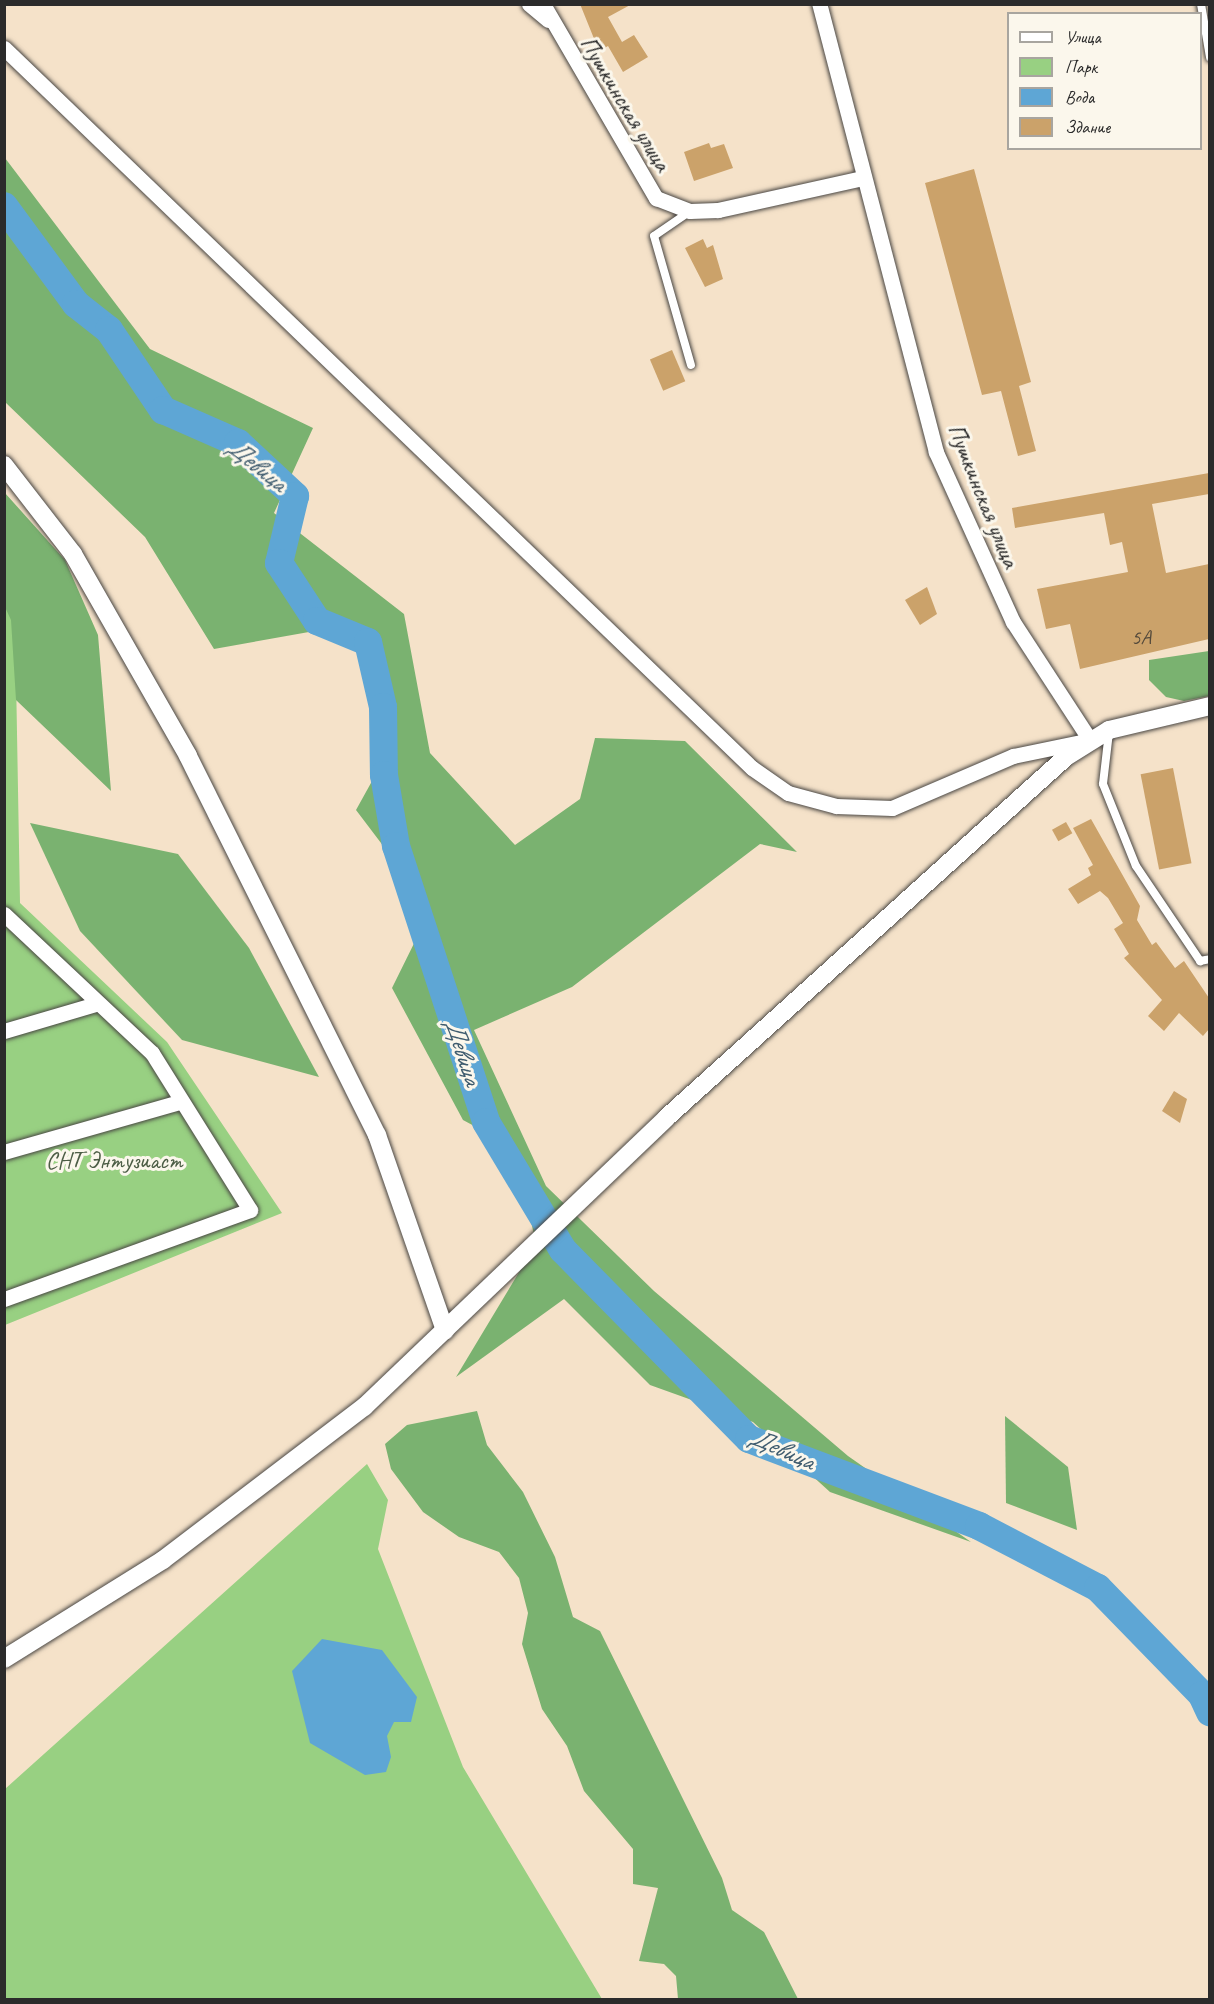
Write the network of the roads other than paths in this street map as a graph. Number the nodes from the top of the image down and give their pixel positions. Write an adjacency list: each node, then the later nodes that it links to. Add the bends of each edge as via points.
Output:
1 (529, 4): 5 (street)
2 (543, 4): 5 (street, Пушкинская улица)
3 (819, 4): 8 (street, Пушкинская улица)
4 (1201, 4): 7 (lane)
5 (548, 20): 9 (street, Пушкинская улица, via 656,198)
6 (4, 48): 14 (street, via 615,638 752,768 788,793 836,806 892,808 1013,756)
7 (1209, 57)
8 (862, 178): 9 (street, Пушкинская улица, via 718,210); 14 (street, Пушкинская улица, via 945,473 1013,622)
9 (690, 211): 10 (lane, via 654,236)
10 (691, 365)
11 (4, 465): 22 (street, via 73,554 188,756 377,1135)
12 (1209, 706): 13 (street)
13 (1110, 730): 14 (street); 16 (lane, via 1102,784 1136,866 1200,961)
14 (1090, 740): 22 (street, via 666,1118)
15 (4, 914): 17 (street)
16 (1209, 959)
17 (96, 1004): 18 (street); 19 (street, via 152,1053)
18 (4, 1031)
19 (180, 1101): 20 (street); 21 (street, via 250,1210)
20 (4, 1152)
21 (4, 1299)
22 (445, 1330): 23 (street, via 364,1407 163,1560)
23 (4, 1659)

